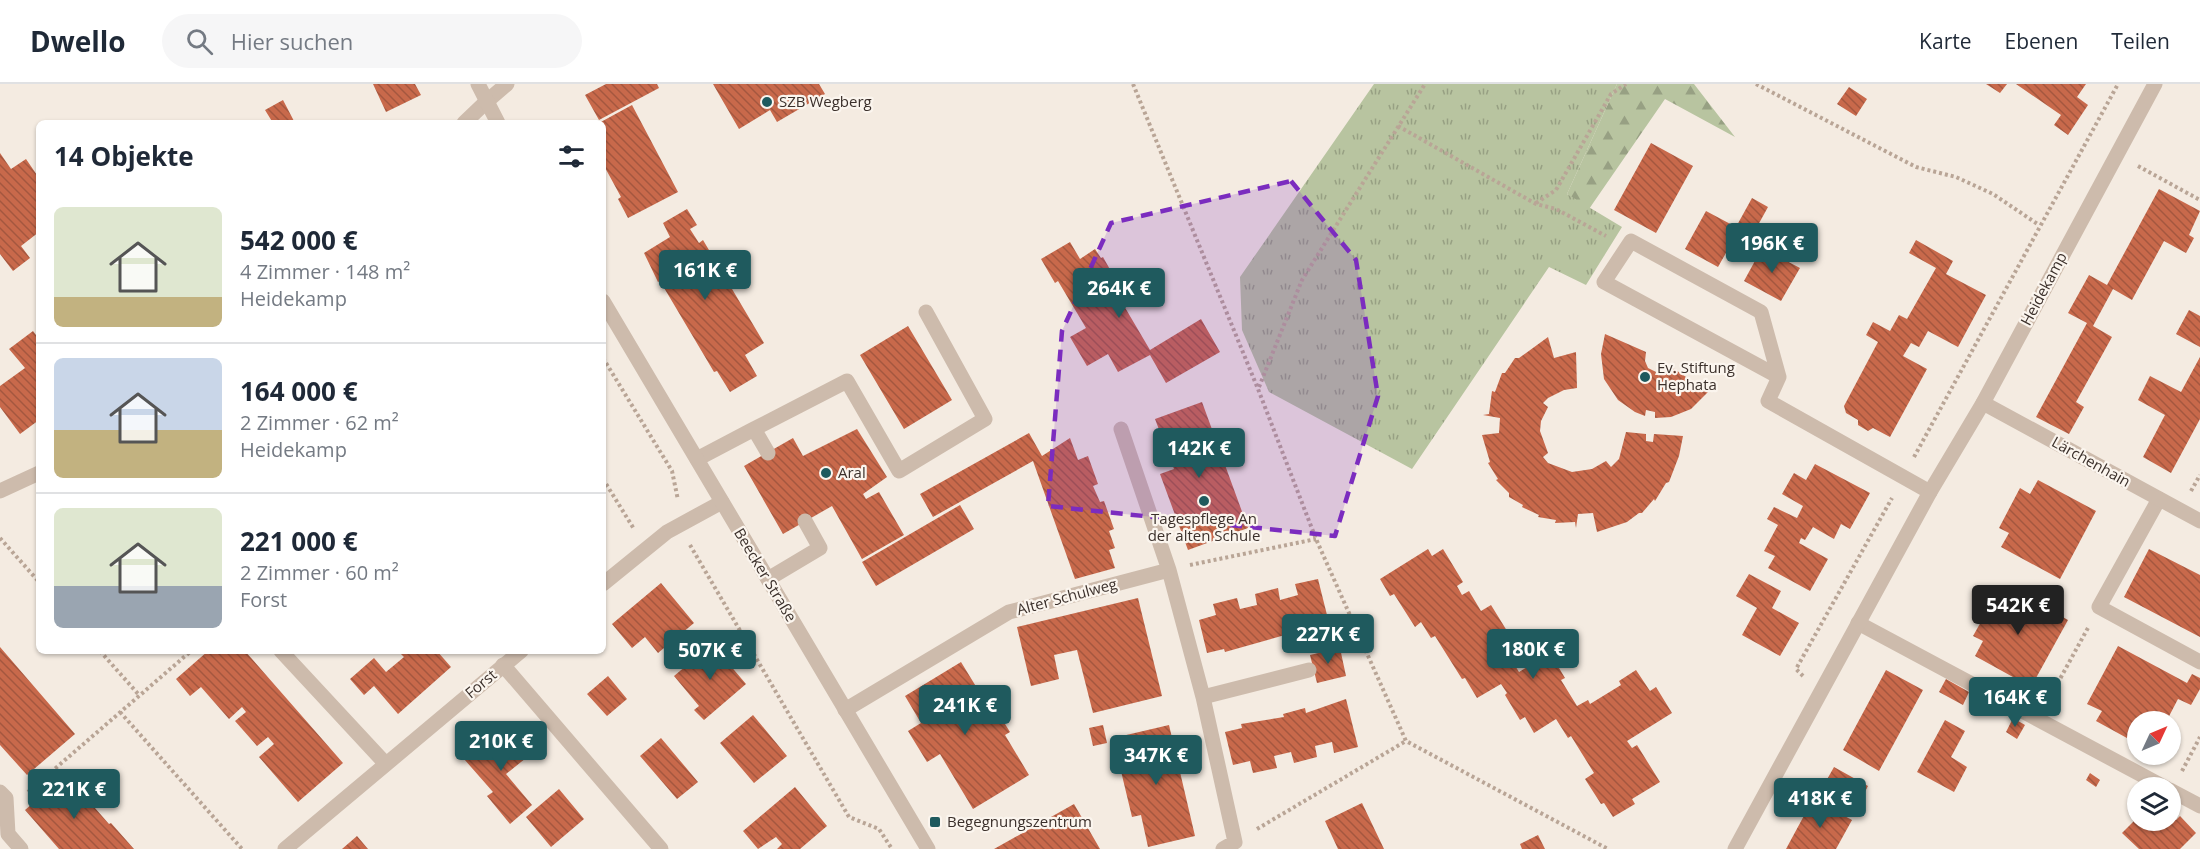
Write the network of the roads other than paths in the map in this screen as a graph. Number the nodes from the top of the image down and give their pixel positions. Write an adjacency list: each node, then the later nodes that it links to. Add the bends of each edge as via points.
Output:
1 (478, 84): 4 (street)
2 (507, 84): 4 (street)
3 (2155, 84): 10 (street, Heidekamp)
4 (486, 102): 5 (street); 6 (street)
5 (467, 120)
6 (496, 120)
7 (606, 306): 14 (street, Beecker Straße)
8 (926, 312): 11 (street, via 985,419 899,471 847,381)
9 (1779, 377): 9 (street, via 1761,312 1631,241 1604,282); 17 (street, via 1768,401)
10 (1983, 403): 17 (street, Heidekamp); 18 (street, Lärchenhain)
11 (754, 429): 13 (street); 14 (street)
12 (1121, 429): 22 (street)
13 (768, 453)
14 (697, 459): 19 (street, Beecker Straße)
15 (36, 474): 16 (street)
16 (0, 491)
17 (1930, 492): 25 (street, Heidekamp)
18 (2159, 499): 21 (street, Lärchenhain); 28 (street, via 2099,607)
19 (722, 502): 23 (street, Beecker Straße); 24 (street, via 667,532)
20 (805, 521): 23 (street, via 820,548)
21 (2200, 521)
22 (1169, 570): 31 (street); 32 (street, Alter Schulweg, via 1009,612)
23 (768, 579): 32 (street, Beecker Straße)
24 (606, 582)
25 (1858, 622): 34 (street); 43 (street, Heidekamp)
26 (284, 654): 33 (street)
27 (517, 654): 29 (street, Forst)
28 (2200, 662)
29 (503, 665): 33 (street, Forst); 41 (street)
30 (1309, 670): 31 (street)
31 (1203, 697): 38 (street)
32 (845, 710): 42 (street, Beecker Straße)
33 (385, 763): 40 (street, Forst)
34 (2146, 777)
35 (3, 795): 39 (street, via 8,834)
36 (2181, 796): 37 (street)
37 (2200, 806)
38 (1229, 846)
39 (21, 849)
40 (285, 849)
41 (661, 849)
42 (928, 849)
43 (1735, 849)

